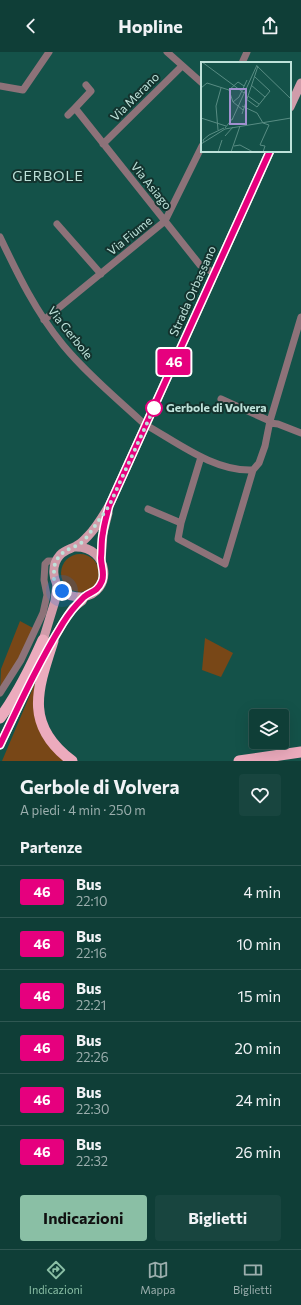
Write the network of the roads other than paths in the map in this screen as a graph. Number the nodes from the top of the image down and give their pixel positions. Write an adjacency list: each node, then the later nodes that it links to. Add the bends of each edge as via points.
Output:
1 (49, 52): 9 (street, via 23,90)
2 (167, 52): 5 (street)
3 (247, 52): 4 (street)
4 (242, 62)
5 (182, 66): 6 (street); 13 (street, Via Merano)
6 (201, 82)
7 (301, 83): 10 (main road)
8 (86, 85): 11 (street, via 91,91)
9 (0, 86)
10 (291, 105)
11 (75, 108): 12 (street); 13 (street, Via Asiago)
12 (68, 115)
13 (103, 144): 16 (street, Via Asiago)
14 (201, 148): 16 (street, Via Fiume)
15 (270, 152): 20 (main road, Strada Orbassano)
16 (165, 221): 19 (street, Via Fiume); 20 (street, Via Asiago, via 200,265)
17 (57, 224): 19 (street)
18 (0, 237): 22 (street, Via Gerbole, via 21,281)
19 (101, 274): 22 (street, Via Fiume)
20 (214, 274): 25 (main road, Strada Orbassano)
21 (301, 317): 24 (street)
22 (44, 320): 25 (street, Via Gerbole, via 63,346 84,368)
23 (221, 400): 24 (street)
24 (270, 422): 26 (street); 28 (street, via 259,463)
25 (146, 425): 27 (street, Via Gerbole); 29 (main road, Strada Orbassano)
26 (301, 433)
27 (202, 457): 28 (street, Via Gerbole, via 222,466); 31 (street)
28 (253, 470): 31 (street, via 225,564 178,539)
29 (109, 506): 32 (main road, Strada Orbassano, via 91,533); 34 (main road, Strada Orbassano, via 103,533)
30 (148, 509): 31 (street)
31 (181, 523)
32 (75, 547): 33 (main road, Strada Orbassano, via 60,555); 34 (main road, via 87,548)
33 (56, 561): 35 (main road, Strada Orbassano, via 53,573); 38 (street, via 48,561 45,564 46,594 43,613)
34 (101, 561): 36 (main road, Strada Orbassano, via 104,568 102,582 98,589)
35 (57, 584): 36 (main road, via 69,595); 37 (main road, Strada Orbassano)
36 (85, 596): 37 (main road, Strada Orbassano)
37 (48, 640): 39 (highway); 40 (main road, Strada Orbassano); 42 (highway, via 39,691 39,712 50,740)
38 (0, 693)
39 (0, 718)
40 (0, 745)
41 (301, 752): 43 (highway)
42 (72, 761)
43 (239, 761)

